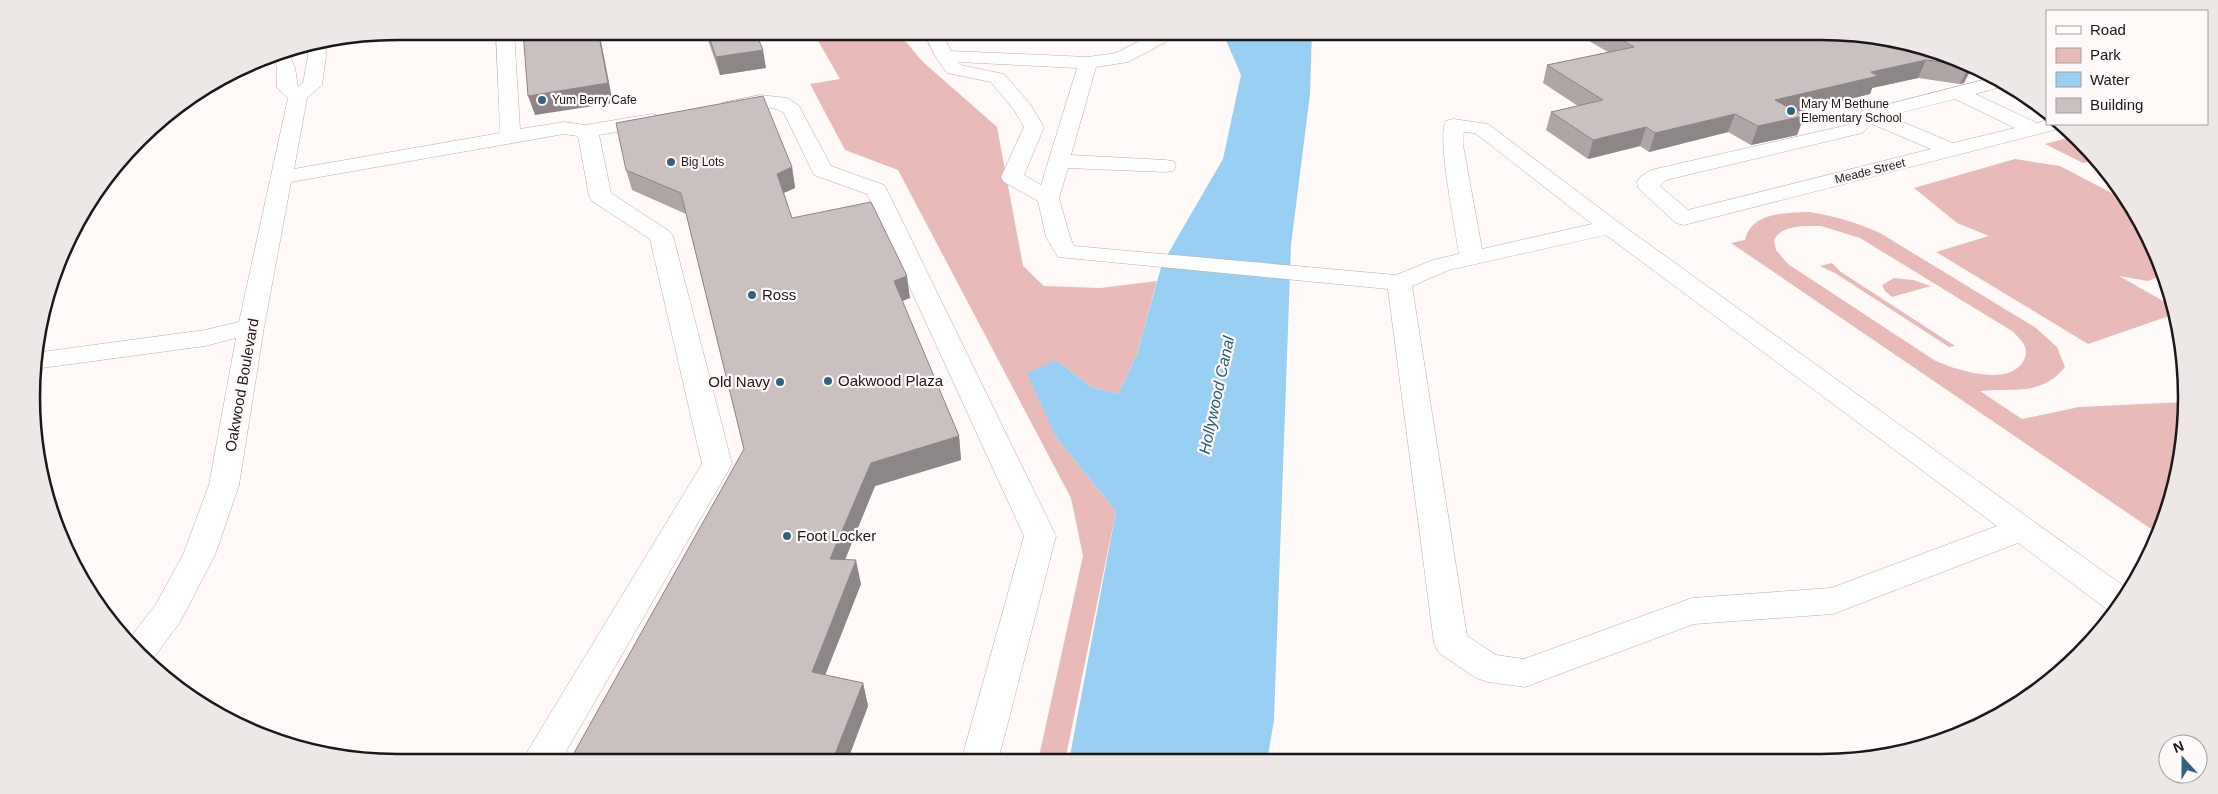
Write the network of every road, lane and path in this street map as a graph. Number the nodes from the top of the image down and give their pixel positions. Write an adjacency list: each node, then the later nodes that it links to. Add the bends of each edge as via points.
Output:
1 (505, 40): 17 (street)
2 (936, 40): 5 (street)
3 (1156, 40): 7 (street, via 1120,58)
4 (317, 49): 10 (street, Oakwood Boulevard, via 312,85)
5 (944, 56): 7 (street); 23 (street, via 954,70 998,78 1023,108 1034,127 1012,177)
6 (283, 59): 10 (street, via 287,88)
7 (1088, 63): 20 (street)
8 (1990, 83): 9 (street)
9 (1963, 90): 13 (street); 14 (street)
10 (298, 96): 22 (street, Oakwood Boulevard)
11 (701, 111): 33 (street, via 760,101 780,102 792,110 822,170 876,190 1040,536)
12 (672, 116): 16 (street)
13 (1865, 120): 18 (street); 19 (street); 19 (street, Meade Street, via 1855,129 1658,175 1648,182 1649,188 1684,218)
14 (2046, 123)
15 (2046, 125): 18 (street, Meade Street)
16 (585, 131): 17 (street, via 564,128); 32 (street, via 590,137 600,196 661,236 717,464)
17 (510, 137): 22 (street)
18 (1951, 150): 19 (street, Meade Street)
19 (1928, 156)
20 (1059, 161): 21 (street); 23 (street)
21 (1165, 166)
22 (283, 176): 27 (street, Oakwood Boulevard)
23 (1048, 198): 26 (street, via 1058,237 1066,252)
24 (1610, 227): 25 (street); 25 (street, via 1480,128 1453,125); 29 (street)
25 (1472, 258): 26 (street, via 1441,265)
26 (1399, 283): 29 (street, via 1451,644 1488,668 1525,673 1692,611 1833,601)
27 (251, 327): 28 (street, via 205,338); 31 (street, Oakwood Boulevard, via 224,485 199,555 168,613)
28 (42, 360)
29 (2022, 529): 30 (street)
30 (2116, 598)
31 (143, 647)
32 (545, 754)
33 (982, 754)

